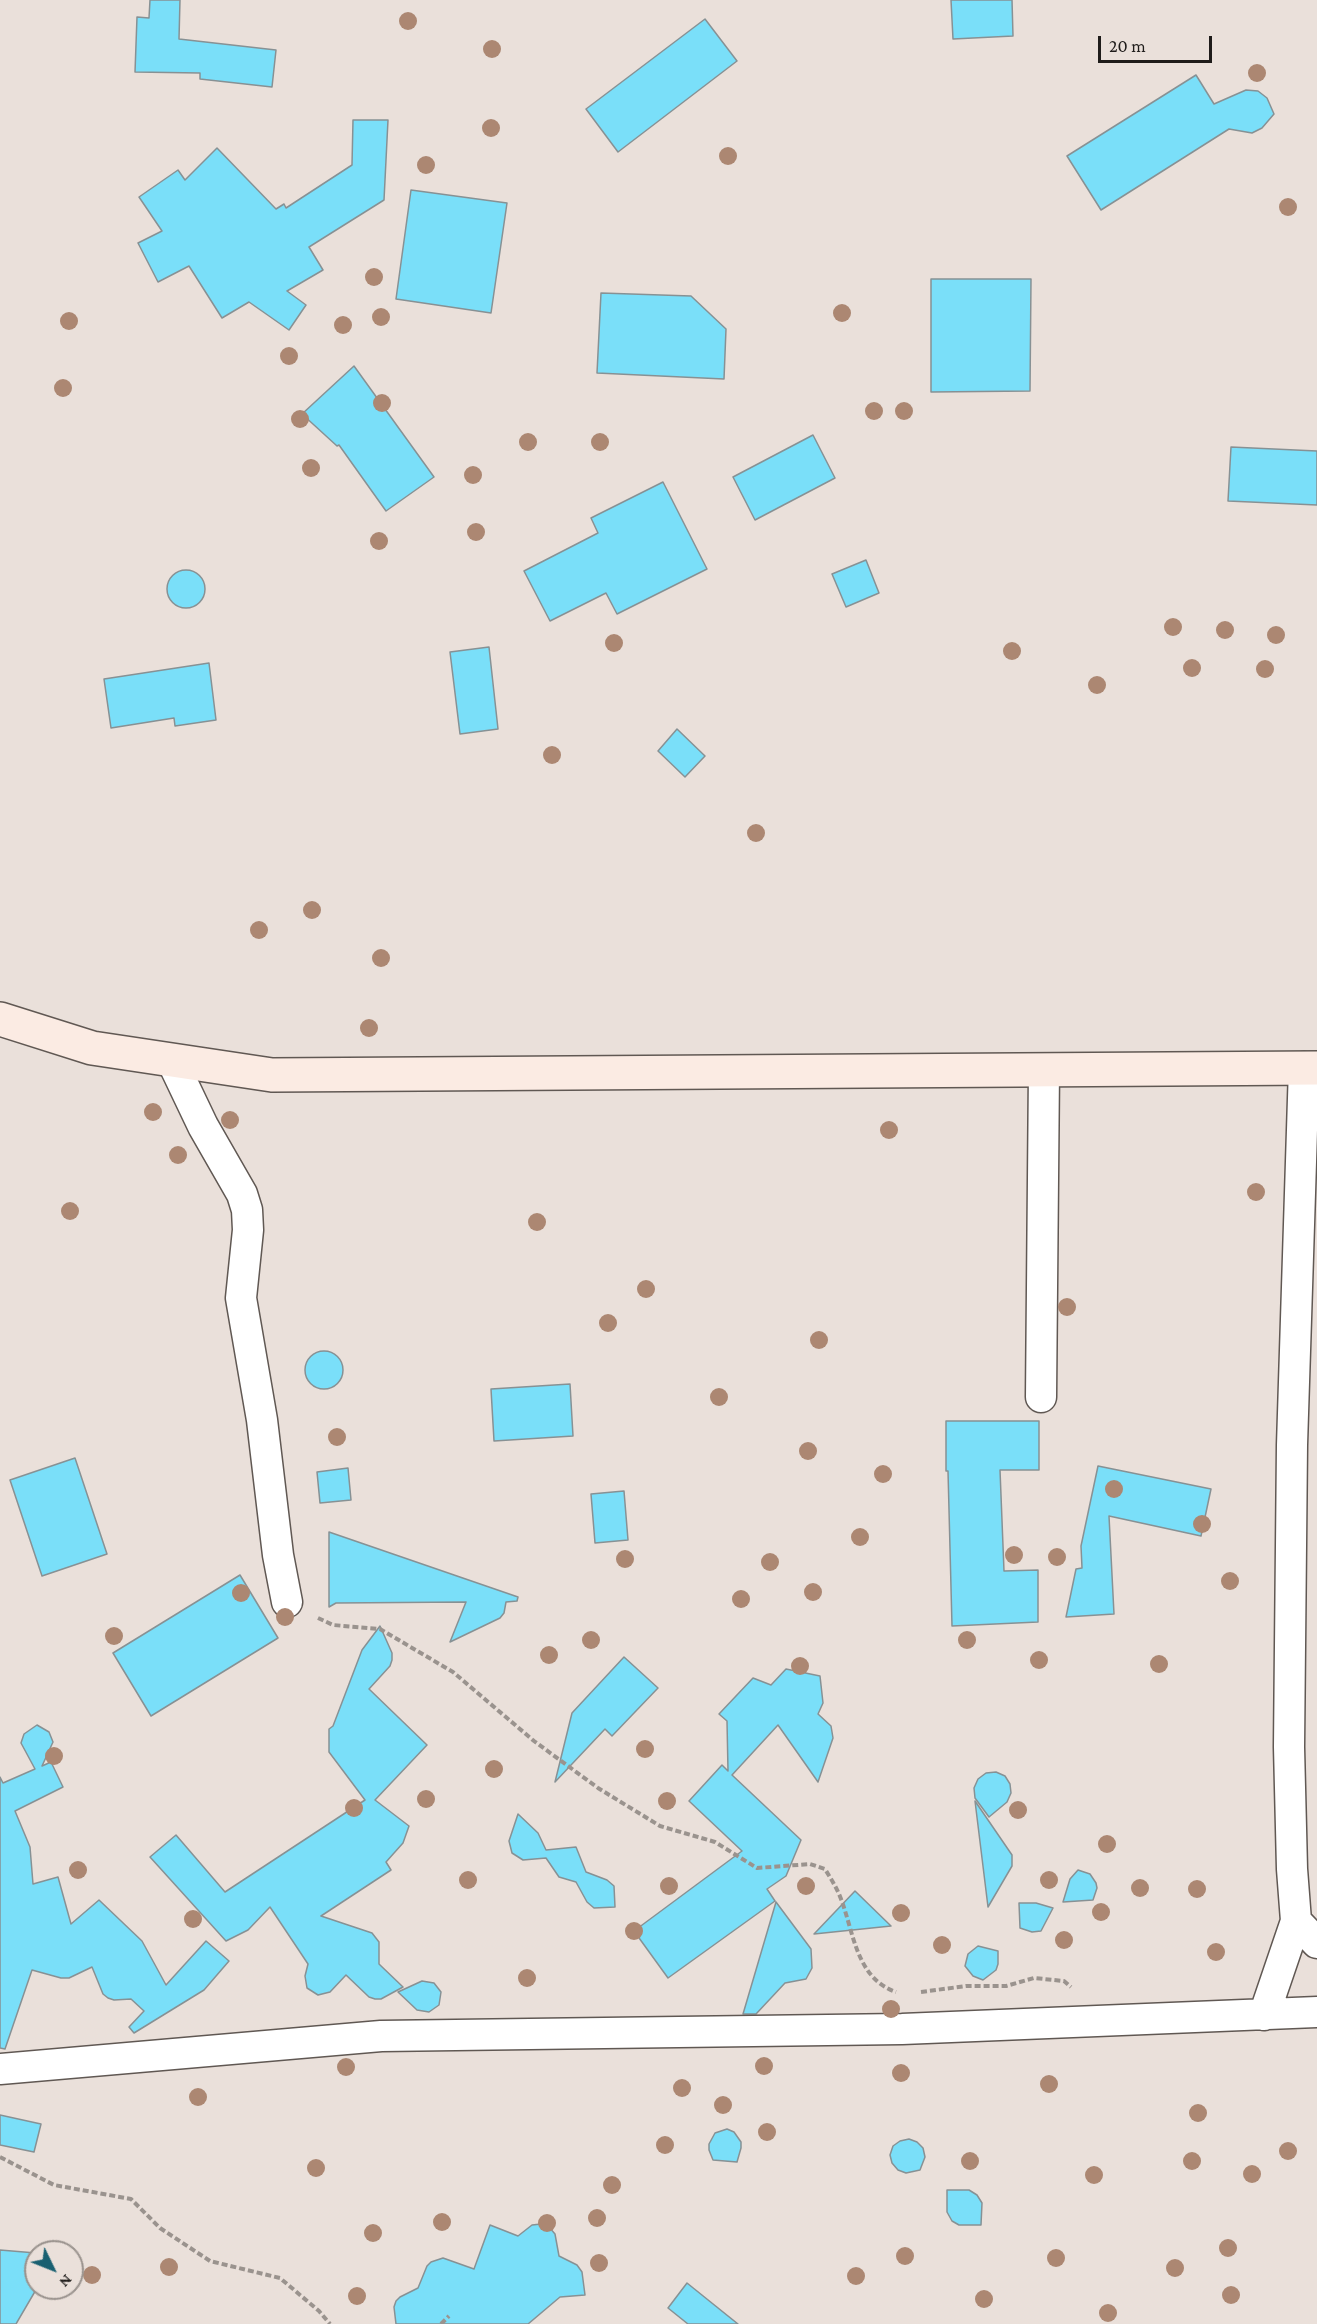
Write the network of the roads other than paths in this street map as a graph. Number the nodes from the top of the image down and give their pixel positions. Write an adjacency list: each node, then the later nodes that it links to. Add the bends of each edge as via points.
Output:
1 (0, 1019): 2 (street, via 92,1048)
2 (172, 1061): 4 (street, via 273,1076); 6 (street, via 247,1210 241,1298)
3 (1311, 1067): 4 (street); 7 (street, via 1292,1468 1289,1747)
4 (1044, 1069): 5 (street)
5 (1041, 1397)
6 (287, 1602)
7 (1296, 1921): 8 (street); 10 (street)
8 (1317, 1943)
9 (1317, 2012): 10 (street)
10 (1264, 2014): 11 (street, via 902,2029 381,2036)
11 (0, 2068)

